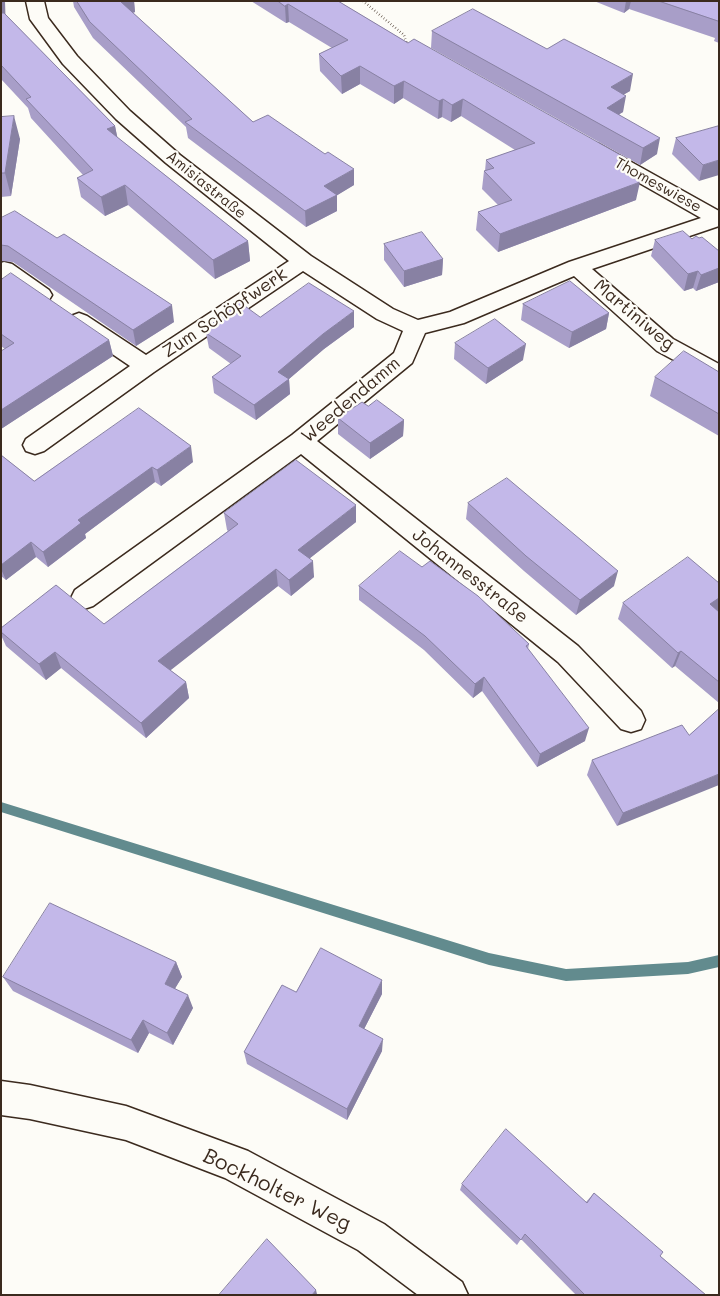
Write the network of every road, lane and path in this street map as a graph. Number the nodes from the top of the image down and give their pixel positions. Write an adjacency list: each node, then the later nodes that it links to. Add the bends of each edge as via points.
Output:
1 (35, 1): 6 (street, Amisiastraße, via 39,19 70,60 123,115 180,165)
2 (363, 1): 3 (path, via 404,35)
3 (407, 44)
4 (580, 141): 5 (street, Thomeswiese)
5 (718, 219): 7 (street)
6 (304, 260): 9 (street, Amisiastraße, via 385,314); 10 (street, Zum Schöpfwerk)
7 (577, 266): 9 (street, via 456,318); 11 (street, Martiniweg, via 665,345)
8 (4, 269): 10 (street, Zum Schöpfwerk)
9 (416, 328): 12 (street, Weedendamm, via 404,356)
10 (146, 366): 13 (street, Zum Schöpfwerk)
11 (719, 374)
12 (300, 441): 14 (street, Weedendamm); 15 (street, Johannesstraße, via 568,654)
13 (35, 444)
14 (84, 598)
15 (632, 720)
16 (1, 1098): 17 (street, Bockholter Weg, via 126,1123 235,1164 371,1237)
17 (444, 1293)

